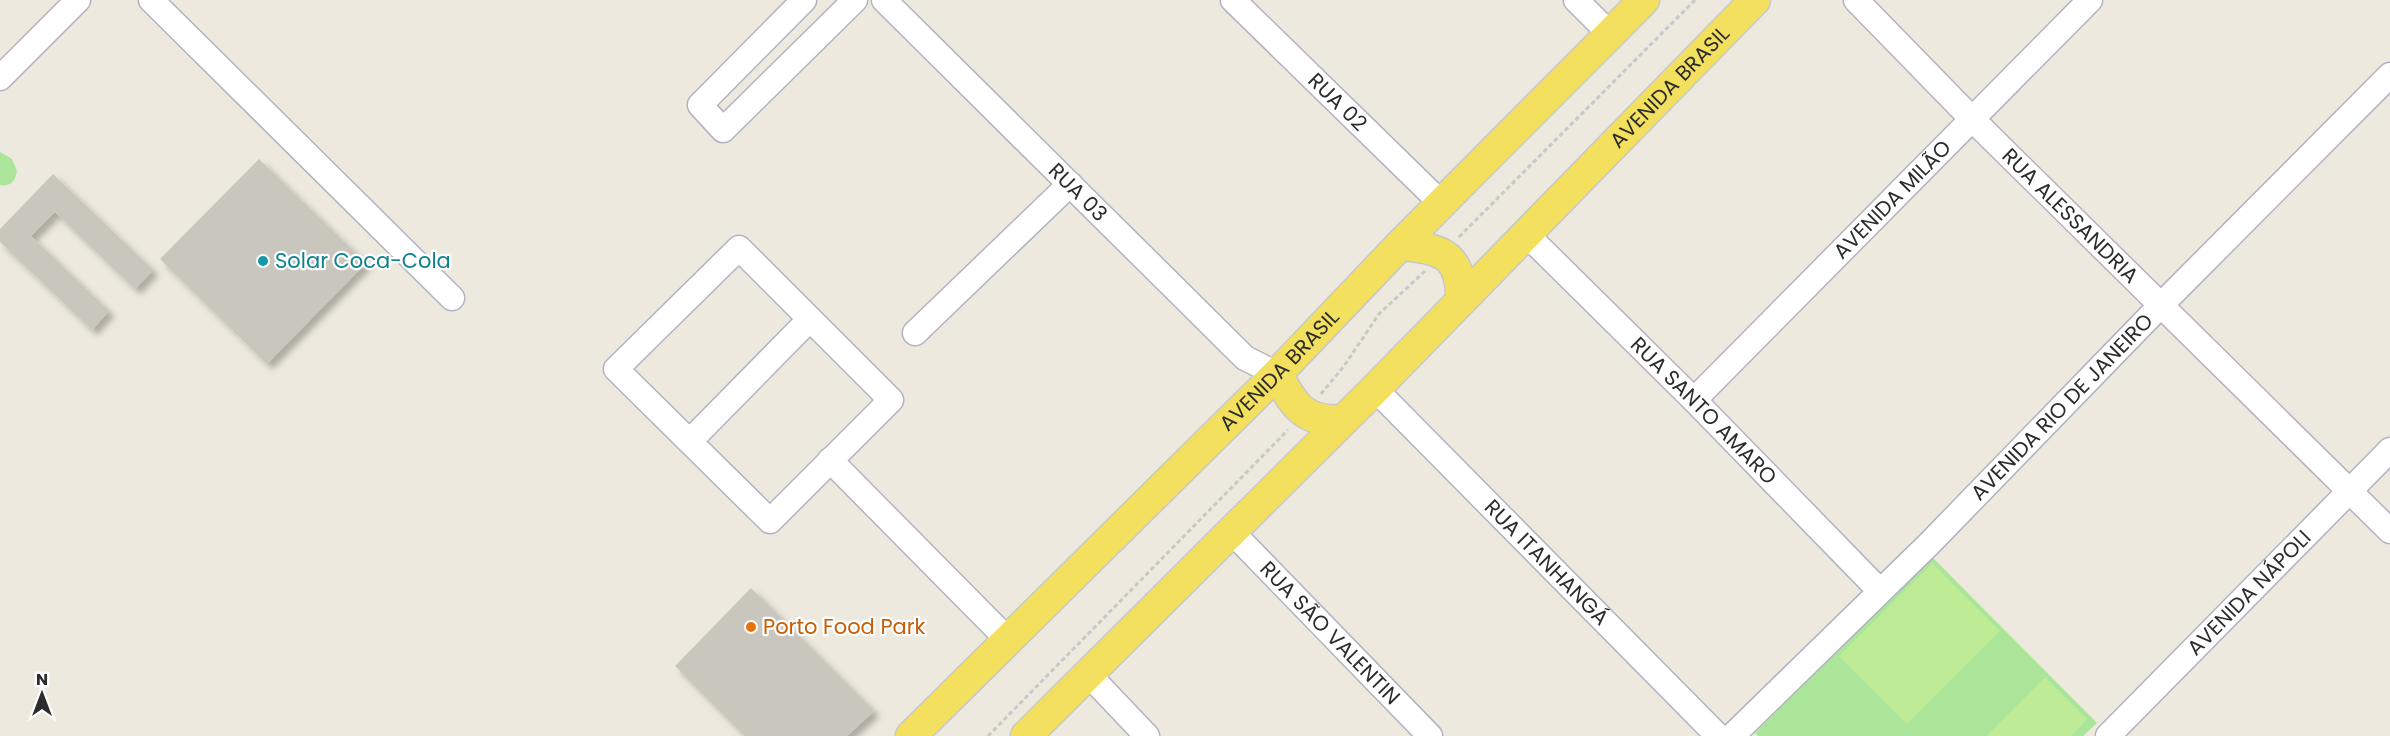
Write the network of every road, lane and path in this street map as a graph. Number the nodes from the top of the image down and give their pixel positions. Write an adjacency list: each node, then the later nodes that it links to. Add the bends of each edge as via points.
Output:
1 (78, 0): 15 (street)
2 (151, 0): 22 (street)
3 (804, 0): 4 (street, via 699,105 723,130)
4 (855, 0)
5 (884, 0): 17 (street, RUA 03)
6 (1233, 0): 18 (street, RUA 02)
7 (1576, 0): 13 (street)
8 (1644, 0): 13 (main road, AVENIDA BRASIL)
9 (1695, 0): 21 (path)
10 (1755, 0): 19 (main road, AVENIDA BRASIL)
11 (1856, 0): 16 (street, RUA ALESSANDRIA)
12 (2090, 0): 16 (street, AVENIDA MILÃO)
13 (1610, 34): 18 (main road, AVENIDA BRASIL)
14 (2390, 75): 24 (street, AVENIDA RIO DE JANEIRO)
15 (0, 78)
16 (1972, 119): 24 (street, RUA ALESSANDRIA); 29 (street, AVENIDA MILÃO)
17 (1070, 184): 26 (street); 27 (street, RUA 03, via 1245,358)
18 (1442, 204): 20 (main road, AVENIDA BRASIL)
19 (1525, 233): 23 (main road, AVENIDA BRASIL); 29 (street, RUA SANTO AMARO)
20 (1400, 245): 21 (main road, via 1427,247); 27 (main road, AVENIDA BRASIL)
21 (1443, 254): 23 (main road, via 1457,269); 30 (path, via 1379,314 1344,366)
22 (452, 298)
23 (1461, 298): 28 (main road, AVENIDA BRASIL)
24 (2160, 306): 35 (street, RUA ALESSANDRIA); 38 (street, AVENIDA RIO DE JANEIRO, via 1929,544)
25 (810, 319): 32 (street); 32 (street, via 739,248 616,369); 34 (street, via 891,400)
26 (915, 333)
27 (1277, 374): 30 (main road, via 1292,400); 39 (main road, AVENIDA BRASIL)
28 (1375, 389): 31 (main road, AVENIDA BRASIL); 46 (street, RUA ITANHANGÁ)
29 (1694, 400): 38 (street, RUA SANTO AMARO)
30 (1305, 412): 31 (main road, via 1314,419); 42 (path)
31 (1341, 420): 36 (main road, AVENIDA BRASIL)
32 (690, 441): 34 (street, via 770,521)
33 (2390, 450): 35 (street, AVENIDA NÁPOLI)
34 (830, 460): 39 (street)
35 (2349, 491): 37 (street, RUA ALESSANDRIA); 48 (street, AVENIDA NÁPOLI)
36 (1231, 531): 40 (main road, AVENIDA BRASIL); 45 (street, RUA SÃO VALENTIN)
37 (2390, 531)
38 (1879, 590): 47 (street, AVENIDA RIO DE JANEIRO)
39 (1007, 639): 41 (main road, AVENIDA BRASIL)
40 (1088, 674): 43 (main road, AVENIDA BRASIL); 44 (street)
41 (911, 736)
42 (988, 736)
43 (1026, 736)
44 (1147, 736)
45 (1430, 736)
46 (1718, 736)
47 (1732, 736)
48 (2108, 736)

